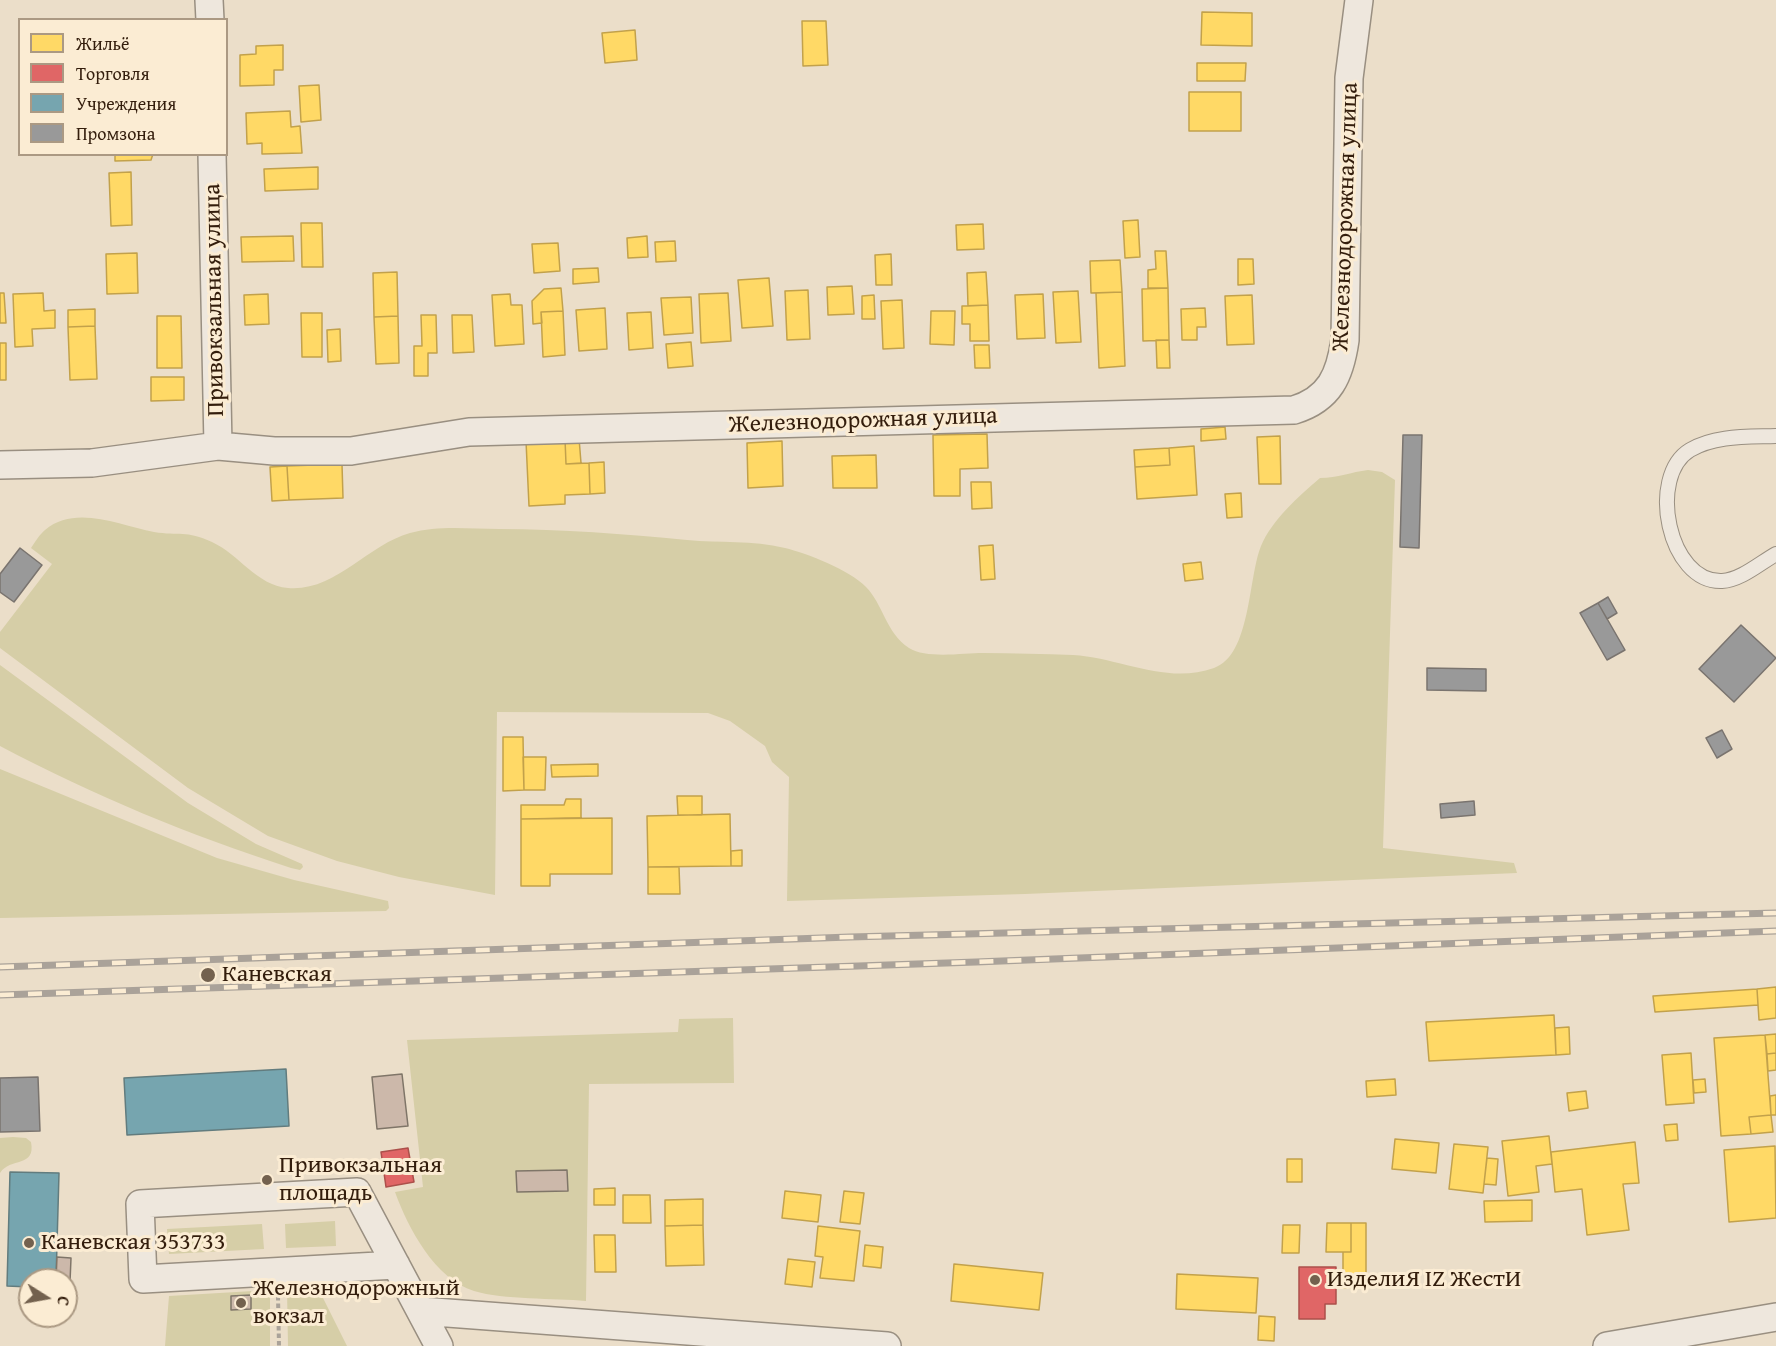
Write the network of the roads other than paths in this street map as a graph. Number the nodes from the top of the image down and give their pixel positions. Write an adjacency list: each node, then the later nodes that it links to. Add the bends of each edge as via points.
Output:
1 (209, 0): 3 (street)
2 (1359, 0): 6 (street, Железнодорожная улица, via 1349,78 1346,340 1337,378 1326,393 1303,407 469,432 351,451)
3 (210, 18)
4 (213, 156): 6 (street, Привокзальная улица)
5 (1776, 436): 8 (lane, via 1727,438 1689,450 1677,462 1667,500 1667,521 1685,560 1709,579 1737,577)
6 (218, 446): 7 (street, Железнодорожная улица, via 93,463)
7 (0, 465)
8 (1776, 554)
9 (396, 1265): 9 (street, via 357,1192 140,1204 143,1279); 10 (street)
10 (421, 1311): 12 (street); 13 (street)
11 (1776, 1317): 14 (street)
12 (439, 1346)
13 (887, 1346)
14 (1607, 1346)

